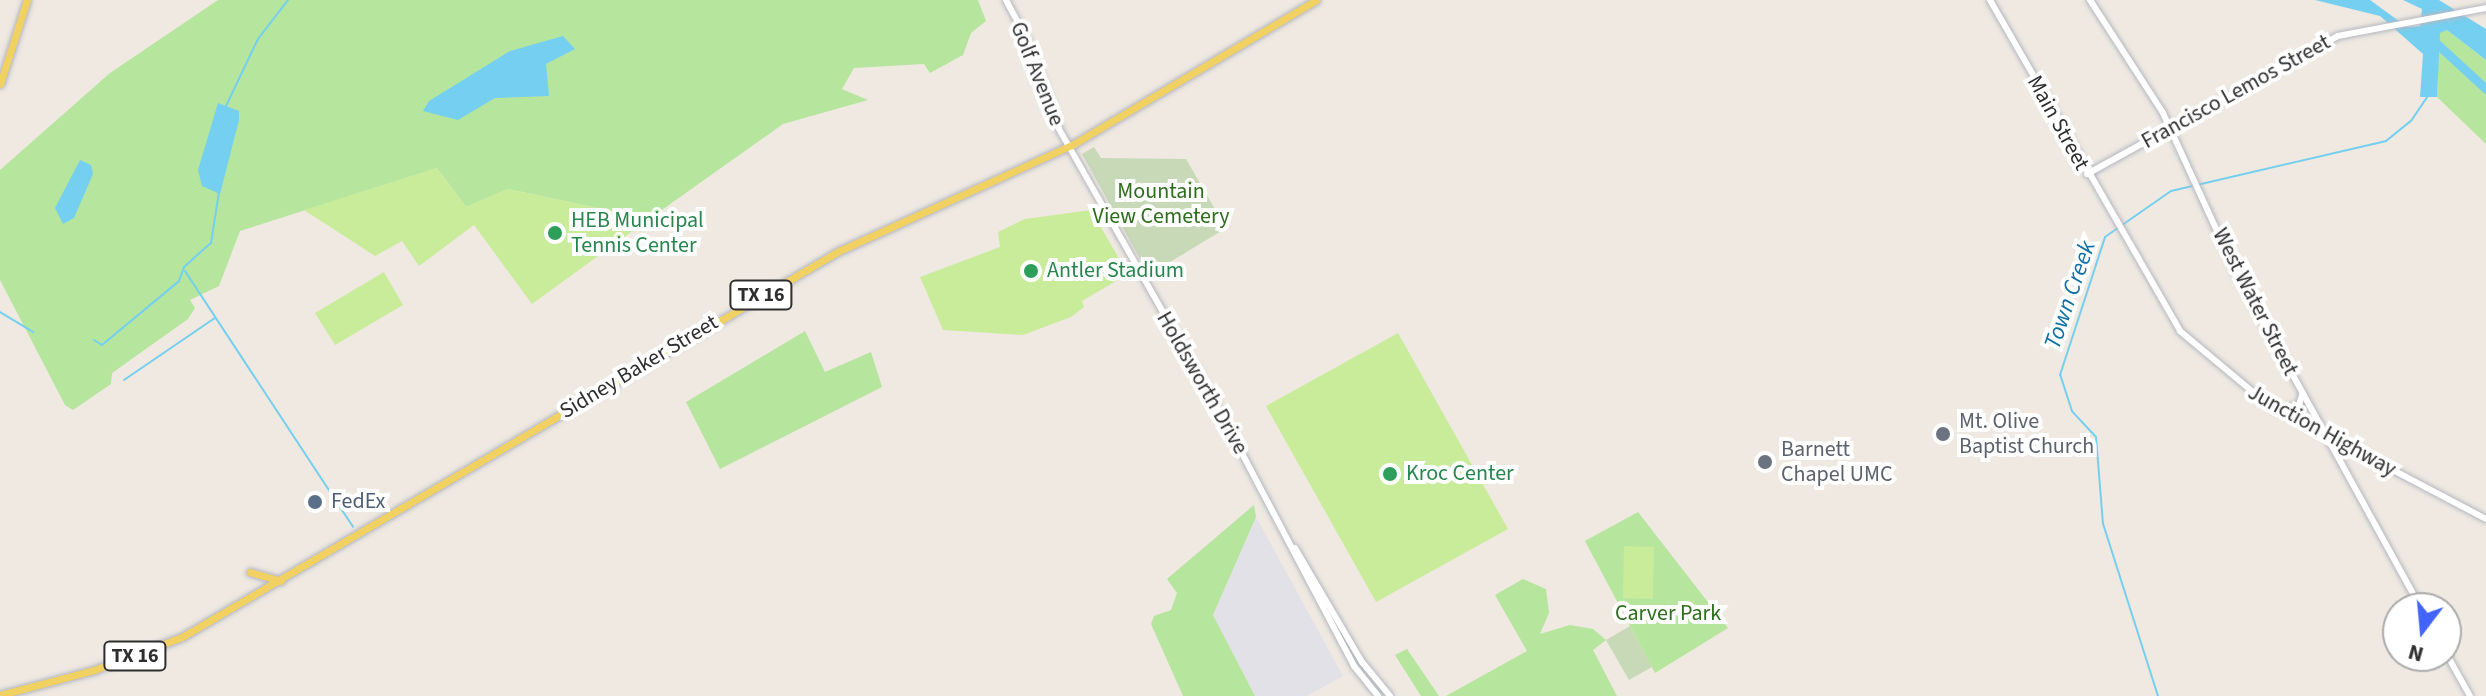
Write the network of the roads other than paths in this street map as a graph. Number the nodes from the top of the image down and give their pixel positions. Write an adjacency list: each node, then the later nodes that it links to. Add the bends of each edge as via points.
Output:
1 (27, 0): 7 (main road)
2 (1006, 0): 9 (main road, Golf Avenue)
3 (1316, 0): 9 (main road, Sidney Baker Street / TX 16)
4 (1990, 0): 10 (main road, Main Street)
5 (2090, 0): 8 (main road, West Water Street)
6 (2486, 8): 8 (main road, Francisco Lemos Street, via 2338,36)
7 (0, 84)
8 (2171, 127): 10 (main road, Francisco Lemos Street); 12 (main road, West Water Street)
9 (1068, 147): 16 (main road, Holdsworth Drive); 18 (main road, Sidney Baker Street / TX 16, via 830,256)
10 (2087, 174): 11 (main road, Main Street)
11 (2126, 246): 13 (main road, Junction Highway, via 2173,322 2230,378)
12 (2302, 395): 13 (main road, via 2299,405); 14 (main road, West Water Street)
13 (2279, 411): 14 (main road, Junction Highway)
14 (2322, 434): 15 (main road, Junction Highway); 19 (main road, West Water Street)
15 (2486, 519)
16 (1287, 537): 22 (main road, Holdsworth Drive, via 1354,666); 23 (main road, Holdsworth Drive, via 1362,662)
17 (250, 572): 18 (main road)
18 (281, 581): 21 (main road, Sidney Baker Street / TX 16, via 155,648)
19 (2412, 592)
20 (2457, 672): 24 (main road)
21 (0, 695)
22 (1378, 696)
23 (1390, 696)
24 (2470, 696)

